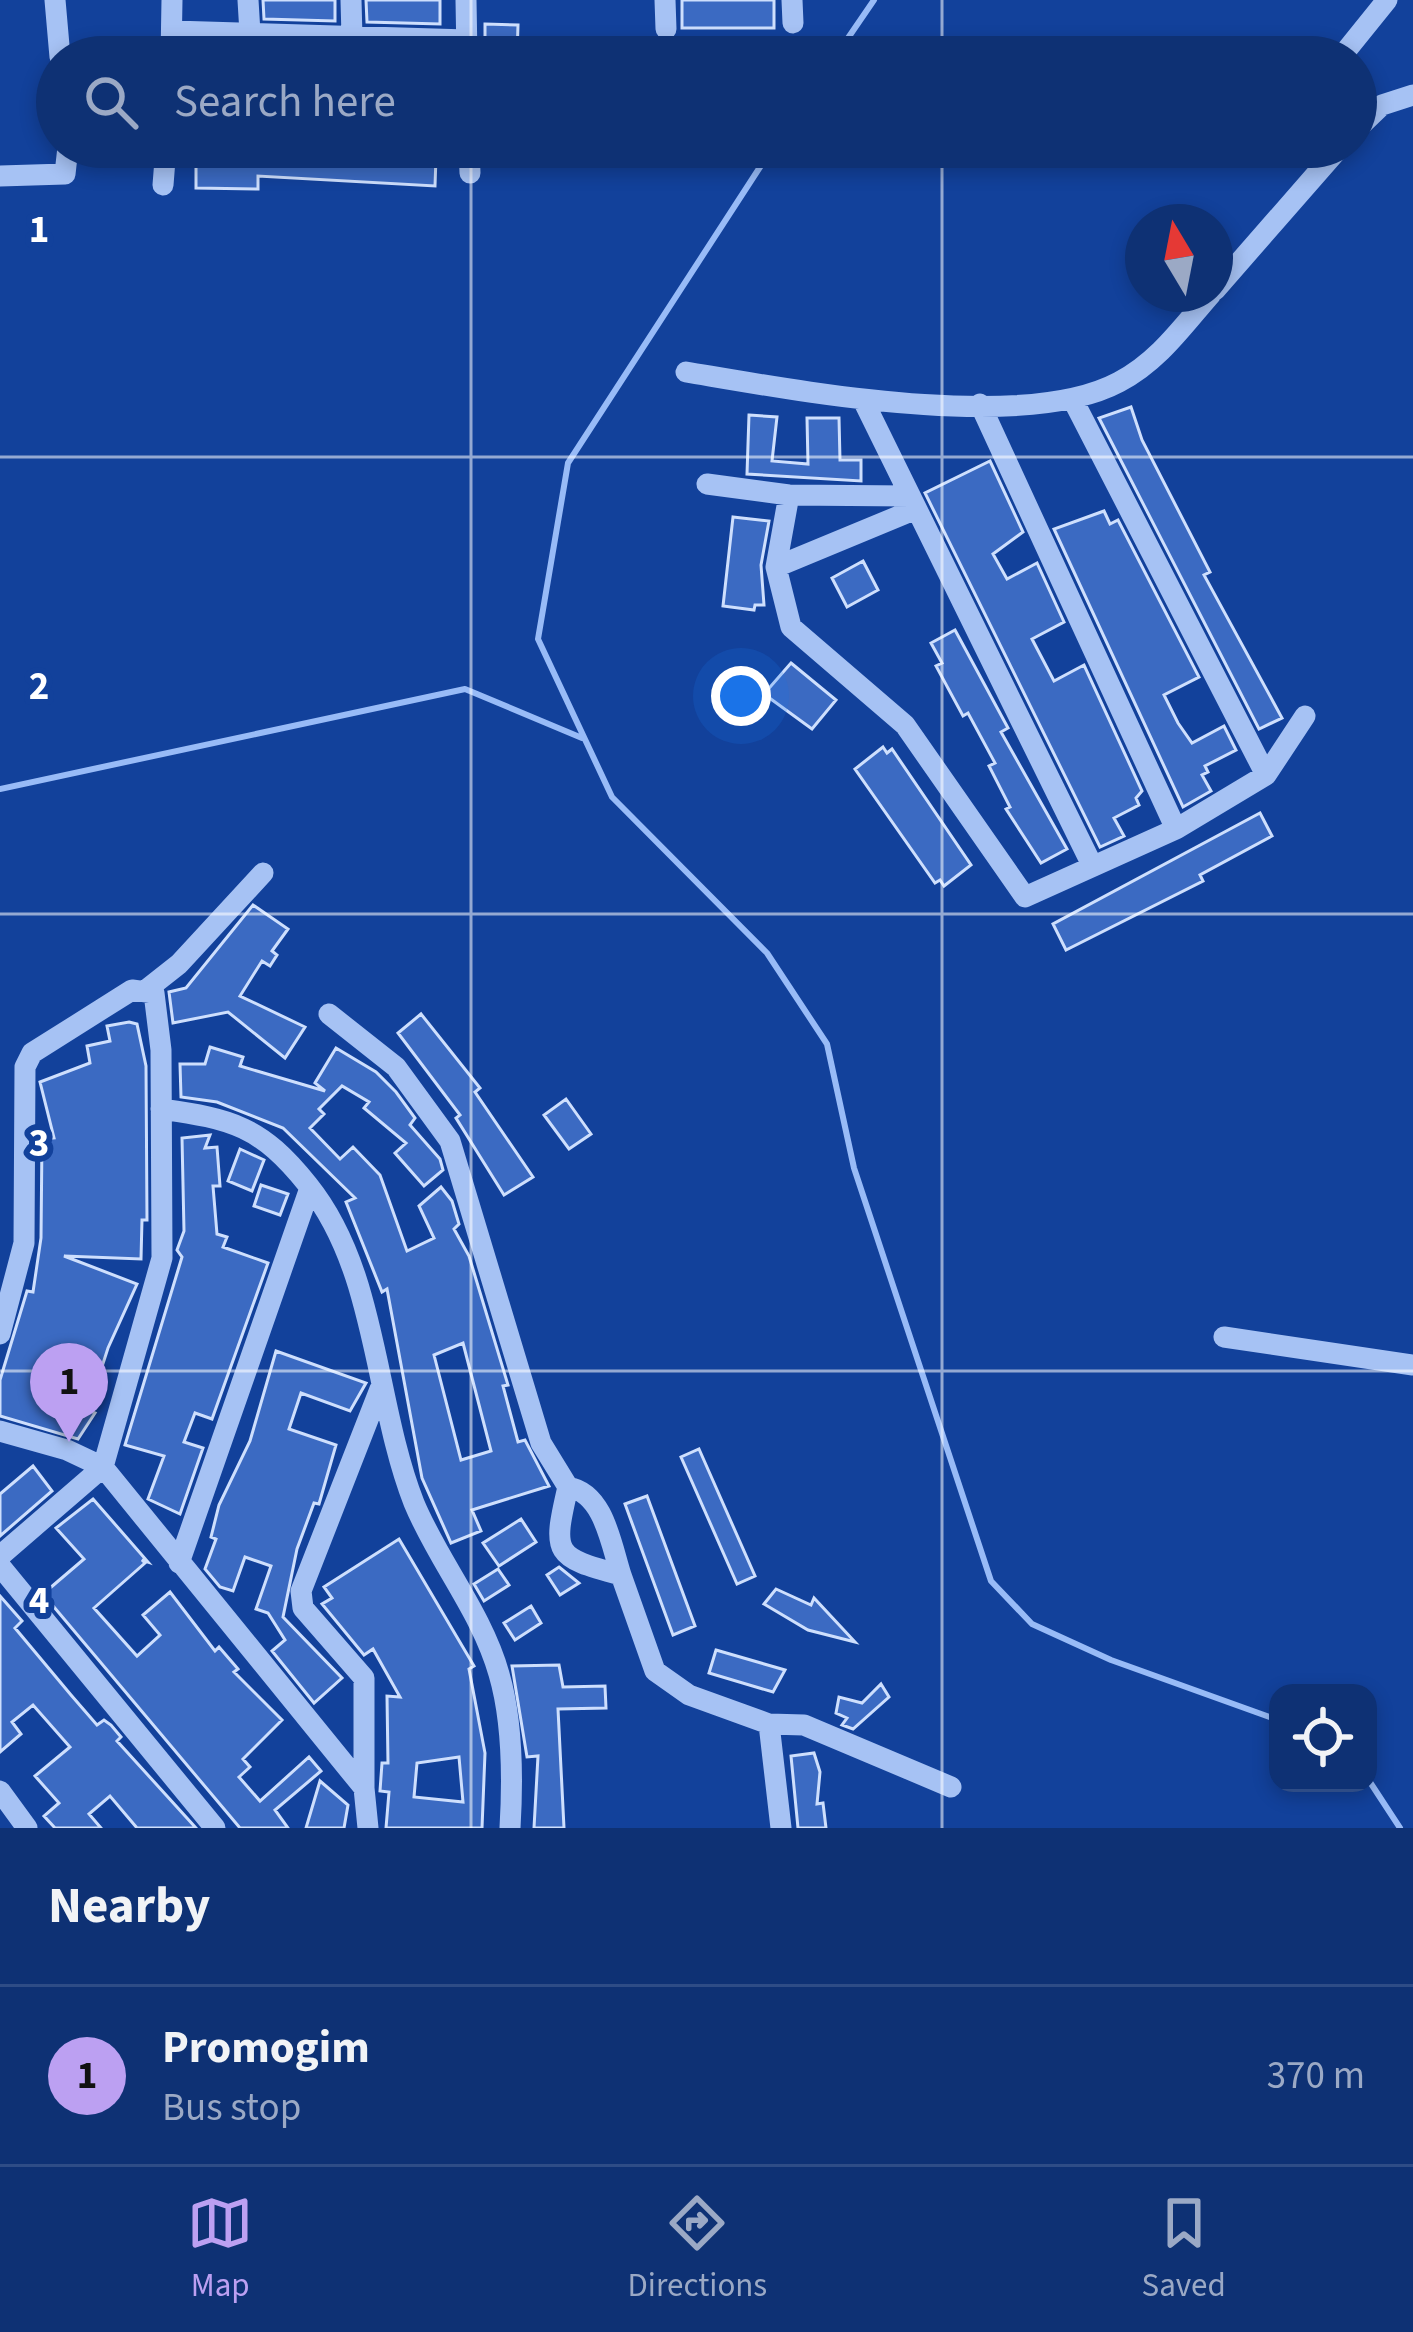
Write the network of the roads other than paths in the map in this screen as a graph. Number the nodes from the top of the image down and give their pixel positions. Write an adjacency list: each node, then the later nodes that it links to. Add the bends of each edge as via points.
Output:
1 (55, 0): 11 (street)
2 (172, 0): 9 (street)
3 (248, 0): 10 (street)
4 (351, 0): 14 (street)
5 (466, 0): 15 (street)
6 (665, 0): 8 (street)
7 (1387, 0): 16 (street)
8 (666, 29)
9 (173, 31): 10 (street); 12 (street)
10 (250, 33): 13 (street)
11 (58, 36)
12 (173, 36)
13 (326, 36)
14 (352, 36)
15 (467, 36)
16 (1358, 36)
17 (1413, 95): 18 (street)
18 (1377, 110)
19 (66, 168): 24 (street, via 65,175)
20 (164, 168): 25 (street)
21 (470, 168): 23 (street)
22 (1317, 168): 26 (street)
23 (470, 172)
24 (0, 176)
25 (163, 185)
26 (1233, 268)
27 (1195, 312): 29 (street, via 1154,359)
28 (686, 372): 30 (street)
29 (1073, 400): 31 (street); 37 (street)
30 (864, 402): 31 (street); 34 (street)
31 (980, 404): 38 (street)
32 (707, 484): 33 (street)
33 (789, 495): 34 (street); 35 (street)
34 (913, 502): 35 (street); 39 (street)
35 (776, 567): 39 (street, via 791,627 905,725 1016,890 1033,897)
36 (1305, 716): 37 (street)
37 (1266, 775): 38 (street)
38 (1176, 829): 39 (street)
39 (1092, 865)
40 (263, 873): 41 (street)
41 (146, 990): 43 (street, via 157,1012); 45 (street, via 132,990 32,1053 25,1067 24,1243)
42 (328, 1014): 51 (street, via 396,1067 449,1141 541,1443)
43 (161, 1109): 44 (street, via 245,1126); 50 (street, via 162,1258)
44 (310, 1188): 48 (street, via 345,1250); 53 (street)
45 (0, 1334)
46 (1225, 1337): 47 (street)
47 (1413, 1365)
48 (380, 1389): 58 (street, via 301,1591 303,1608 364,1678); 63 (street, via 412,1497 500,1678)
49 (0, 1431): 50 (street)
50 (103, 1468): 52 (street); 53 (street)
51 (568, 1487): 55 (street, via 596,1506); 55 (street, via 561,1548 572,1562)
52 (0, 1556)
53 (178, 1563): 58 (street)
54 (0, 1566): 61 (street)
55 (621, 1575): 56 (street, via 656,1671 689,1694)
56 (769, 1724): 57 (street, via 804,1725); 64 (street)
57 (951, 1787)
58 (364, 1788): 62 (street)
59 (0, 1791): 60 (street)
60 (27, 1828)
61 (215, 1828)
62 (368, 1828)
63 (510, 1828)
64 (781, 1828)

